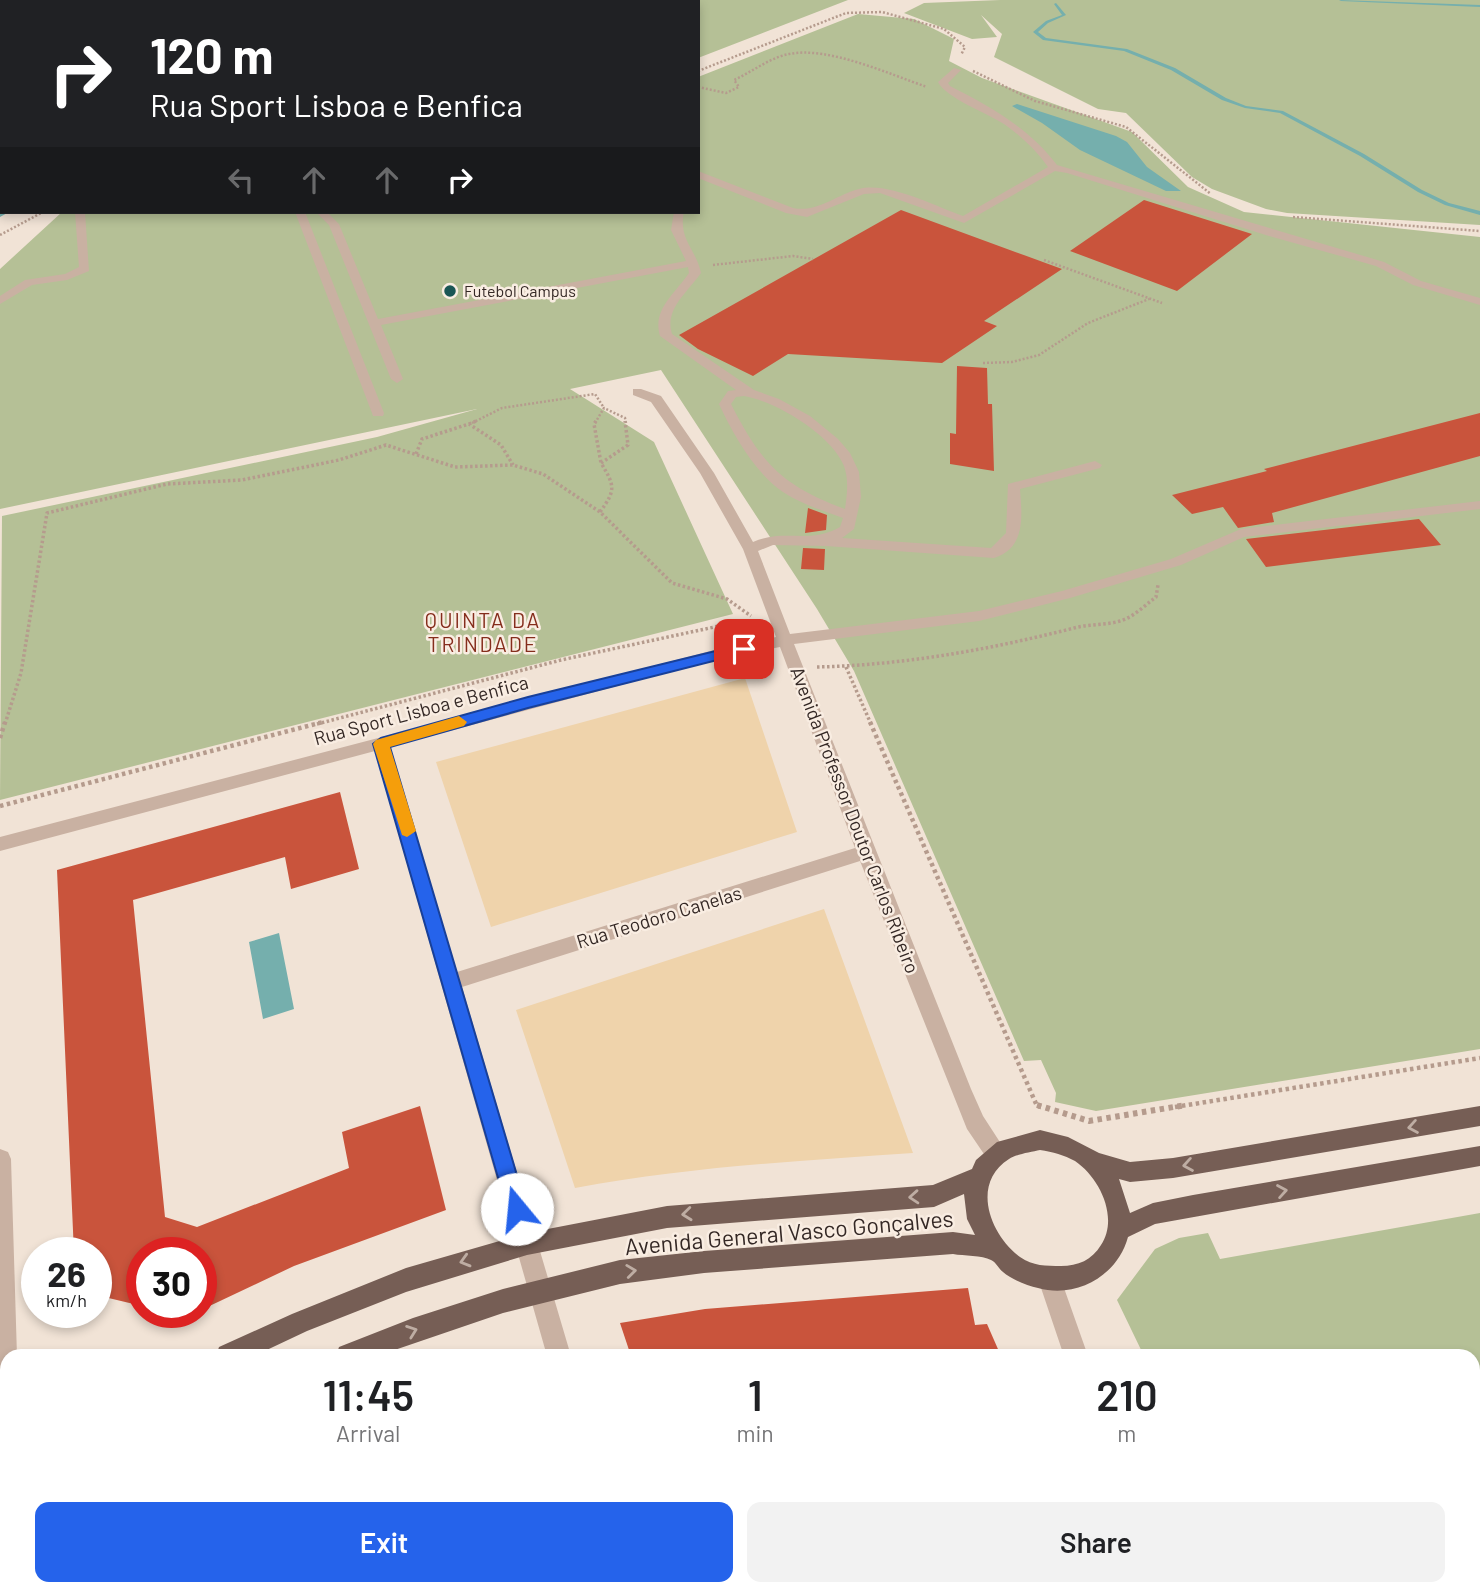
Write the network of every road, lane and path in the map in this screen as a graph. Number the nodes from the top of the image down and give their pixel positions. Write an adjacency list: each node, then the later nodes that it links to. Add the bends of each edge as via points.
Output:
1 (961, 65): 2 (path, via 965,47 944,29 882,12 846,13); 5 (street, via 943,82 946,88 1022,133); 9 (path, via 1035,101 1126,127)
2 (700, 70)
3 (700, 87): 4 (path, via 726,93 739,87 734,80 789,54 801,53 854,63)
4 (928, 88)
5 (1054, 168): 7 (street, via 964,220 881,190 862,191 807,214); 23 (street, via 1380,264 1417,283)
6 (700, 175): 7 (street)
7 (720, 183): 8 (street)
8 (700, 190)
9 (1214, 196)
10 (39, 214): 17 (path)
11 (80, 214): 22 (street, via 85,270 29,282)
12 (301, 214): 31 (street)
13 (323, 214): 25 (street, via 334,224)
14 (678, 214): 20 (street, via 674,225 677,236)
15 (1281, 216): 16 (path)
16 (1480, 231)
17 (0, 235)
18 (813, 260): 20 (path, via 793,256)
19 (1044, 260): 21 (path)
20 (695, 265): 25 (street); 29 (street, via 691,281 663,314 666,336)
21 (1149, 299): 24 (path); 26 (path, via 1080,326 1040,355)
22 (0, 301)
23 (1480, 302)
24 (1161, 303)
25 (373, 323): 27 (street)
26 (983, 363)
27 (397, 379)
28 (637, 392): 41 (street, Avenida Professor Doutor Carlos Ribeiro, via 656,399 707,473)
29 (749, 393): 39 (street, via 771,400 831,440 850,464 855,498); 39 (street, via 732,394 724,404 781,484)
30 (604, 408): 32 (path, via 594,394 502,408); 34 (path, via 594,424); 34 (path, via 625,418 628,445)
31 (378, 413)
32 (469, 424): 33 (path, via 422,439); 35 (path, via 496,440 510,454)
33 (416, 454): 35 (path, via 455,467); 44 (path, via 386,445 243,480 167,484 47,513 21,673)
34 (601, 463): 38 (path, via 613,482 611,497)
35 (513, 465): 38 (path, via 543,474)
36 (1095, 465): 40 (street, via 1013,487 1015,532 1008,546 994,553)
37 (1480, 505): 42 (street, Rua Sport Lisboa e Benfica, via 1241,533 1168,565 979,616)
38 (600, 512): 42 (path, via 673,583 727,599)
39 (850, 516): 40 (street, via 846,529)
40 (826, 541): 41 (street, via 771,540)
41 (750, 549): 42 (street, Avenida Professor Doutor Carlos Ribeiro)
42 (786, 640): 45 (street, Rua Sport Lisboa e Benfica); 47 (street, Avenida Professor Doutor Carlos Ribeiro)
43 (846, 667): 49 (path, via 1037,1106 1089,1121)
44 (0, 738)
45 (381, 744): 46 (street, Rua Sport Lisboa e Benfica); 48 (street)
46 (0, 844)
47 (866, 852): 48 (street, Rua Teodoro Canelas); 51 (street, Avenida Professor Doutor Carlos Ribeiro, via 975,1122)
48 (452, 982): 57 (street)
49 (1480, 1058)
50 (1480, 1116): 54 (main road, one-way to 54, via 1172,1168 1130,1172)
51 (996, 1153): 54 (main road, via 1014,1144 1040,1140 1077,1150); 55 (main road)
52 (1480, 1156): 56 (main road, one-way to 52, via 1153,1214)
53 (0, 1159): 61 (street)
54 (1093, 1162): 56 (main road, via 1115,1193)
55 (978, 1177): 57 (main road, Avenida General Vasco Gonçalves, one-way to 57, via 934,1196 667,1217); 58 (main road, via 976,1213)
56 (1121, 1228): 59 (main road, via 1117,1244 1097,1268 1084,1276)
57 (527, 1244): 60 (street); 62 (main road, Avenida General Vasco Gonçalves, one-way to 62, via 406,1280)
58 (994, 1249): 59 (main road, via 1010,1264); 60 (main road, Avenida General Vasco Gonçalves, one-way to 58, via 620,1272 704,1262 953,1243)
59 (1050, 1279): 65 (street)
60 (540, 1290): 63 (main road, Avenida General Vasco Gonçalves, one-way to 60); 64 (street)
61 (6, 1349)
62 (243, 1349)
63 (366, 1349)
64 (557, 1349)
65 (1074, 1349)

